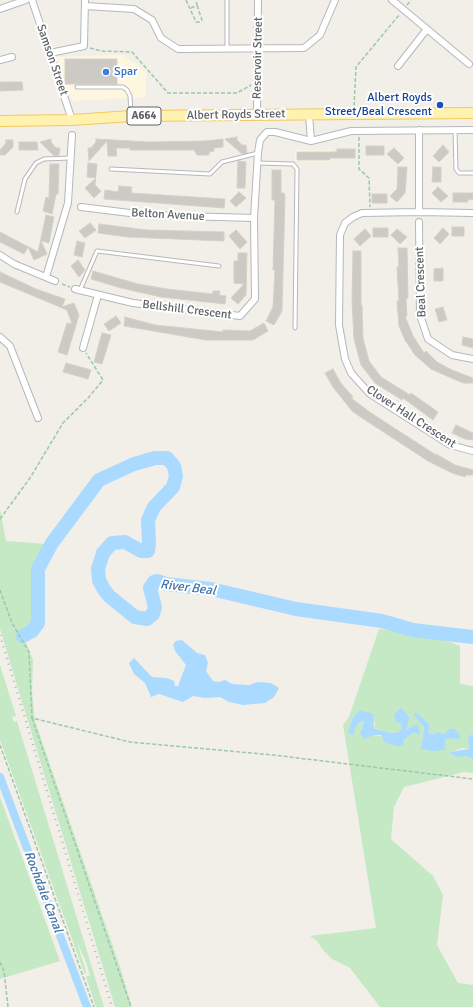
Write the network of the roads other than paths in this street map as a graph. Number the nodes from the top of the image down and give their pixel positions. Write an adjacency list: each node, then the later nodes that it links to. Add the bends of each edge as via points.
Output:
1 (26, 0): 8 (street)
2 (32, 0): 12 (street, Samson Street)
3 (227, 0): 10 (lane)
4 (258, 0): 11 (street, Reservoir Street)
5 (335, 0): 11 (street, via 320,35 304,48)
6 (392, 0): 9 (street)
7 (85, 3): 10 (street, via 134,9 152,20 161,38 178,49); 12 (street, via 84,46)
8 (0, 9)
9 (427, 29): 15 (street); 16 (street)
10 (227, 48): 11 (street)
11 (257, 48): 20 (street, Reservoir Street)
12 (50, 53): 22 (street, Samson Street)
13 (12, 57): 14 (street)
14 (0, 60)
15 (469, 64)
16 (398, 66)
17 (77, 87): 21 (lane, via 122,87 130,96)
18 (473, 113): 19 (main road, Albert Royds Street / A664)
19 (309, 114): 20 (main road, Albert Royds Street / A664); 29 (street)
20 (257, 115): 21 (main road, Albert Royds Street / A664)
21 (131, 116): 22 (main road, Albert Royds Street / A664)
22 (72, 120): 23 (main road, Albert Royds Street / A664)
23 (0, 121)
24 (419, 130): 25 (street, Albert Royds Street); 29 (street, Albert Royds Street, via 350,131); 37 (street)
25 (455, 130): 26 (street, Albert Royds Street); 34 (lane, via 456,170 459,173)
26 (473, 130)
27 (72, 135): 31 (street)
28 (260, 140): 29 (street, Albert Royds Street, via 267,132 271,132); 30 (street, Bellshill Crescent)
29 (311, 141)
30 (258, 153): 32 (street, Bellshill Crescent); 33 (lane, via 222,162 210,174)
31 (71, 158): 36 (lane, via 44,159 36,163 25,179); 43 (street, via 68,203)
32 (258, 163): 39 (street, Bellshill Crescent); 47 (lane, via 293,164 297,169)
33 (111, 168)
34 (473, 173)
35 (81, 207): 39 (street, Belton Avenue, via 146,215)
36 (17, 212)
37 (419, 212): 38 (street, Clover Hall Crescent); 52 (street, Clover Hall Crescent, via 362,213 345,223 340,235 339,325 345,359 351,373 370,394 450,445)
38 (473, 213)
39 (254, 218): 46 (street, Bellshill Crescent, via 255,299 240,316 133,303)
40 (419, 222): 50 (street, Beal Crescent, via 420,315 428,339 452,355)
41 (0, 256): 43 (street)
42 (219, 266): 45 (lane, via 97,251)
43 (46, 277): 44 (street)
44 (55, 281)
45 (77, 289): 46 (street, Bellshill Crescent)
46 (98, 295): 49 (street)
47 (295, 328)
48 (0, 337): 51 (street, via 10,346)
49 (83, 348)
50 (473, 359)
51 (38, 418)
52 (473, 451)

